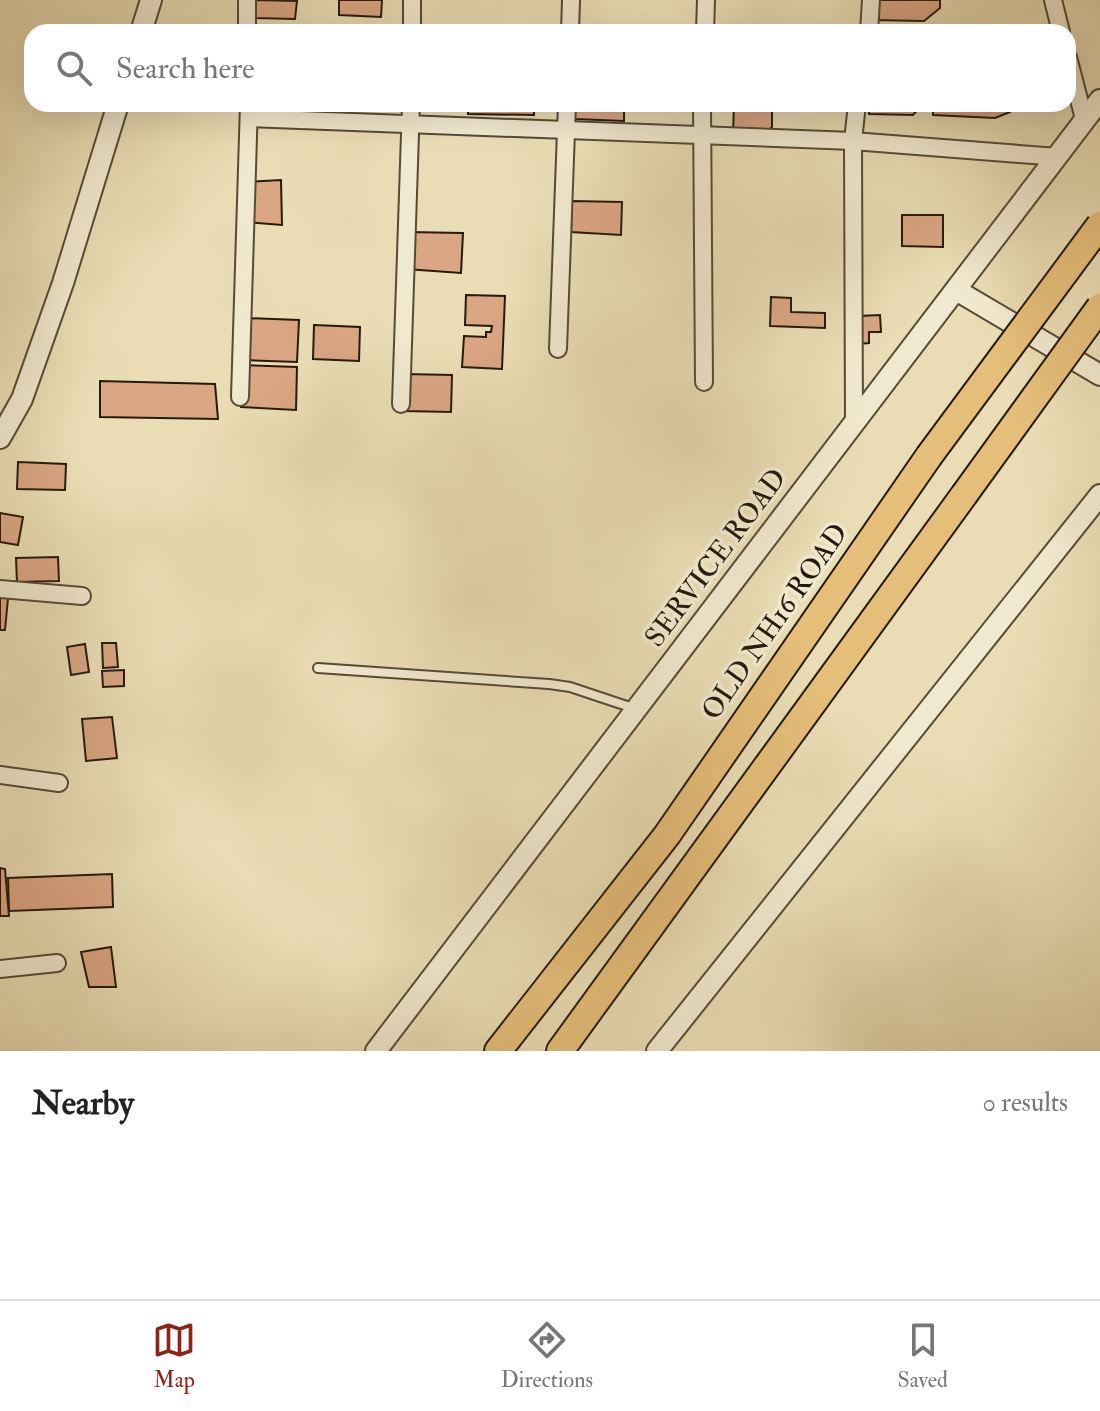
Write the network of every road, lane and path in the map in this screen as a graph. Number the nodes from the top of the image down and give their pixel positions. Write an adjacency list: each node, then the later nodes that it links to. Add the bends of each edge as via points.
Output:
1 (151, 0): 8 (street)
2 (247, 0): 9 (street)
3 (412, 0): 10 (street)
4 (571, 0): 11 (street)
5 (706, 0): 12 (street)
6 (871, 0): 13 (street)
7 (1053, 0): 14 (street)
8 (144, 24)
9 (247, 24)
10 (412, 24)
11 (570, 24)
12 (705, 24)
13 (870, 24)
14 (1059, 24)
15 (1076, 88): 24 (street)
16 (1100, 100): 24 (street, SERVICE ROAD)
17 (116, 112): 39 (street, via 53,312 22,399)
18 (250, 112): 36 (street)
19 (262, 112): 25 (street)
20 (411, 112): 25 (street)
21 (567, 112): 26 (street)
22 (702, 112): 27 (street)
23 (856, 112): 28 (street)
24 (1084, 119): 29 (street, SERVICE ROAD)
25 (410, 124): 26 (street); 37 (street)
26 (567, 130): 27 (street); 33 (street)
27 (701, 136): 28 (street); 35 (street)
28 (853, 141): 29 (street); 38 (street)
29 (1058, 157): 31 (street, SERVICE ROAD)
30 (1100, 225): 50 (main road, OLD NH16 ROAD, bridge, via 929,456 667,835)
31 (956, 290): 34 (street); 38 (street, SERVICE ROAD)
32 (1100, 307): 51 (main road, bridge)
33 (558, 349)
34 (1100, 375)
35 (704, 382)
36 (240, 397)
37 (401, 404)
38 (854, 424): 44 (street, SERVICE ROAD)
39 (0, 438)
40 (1100, 495): 52 (street)
41 (0, 589): 42 (street)
42 (82, 596)
43 (318, 668): 44 (lane, via 549,684)
44 (636, 709): 49 (street, SERVICE ROAD)
45 (0, 775): 46 (street)
46 (59, 783)
47 (57, 963): 48 (street)
48 (0, 969)
49 (376, 1051)
50 (498, 1051)
51 (560, 1051)
52 (657, 1051)

